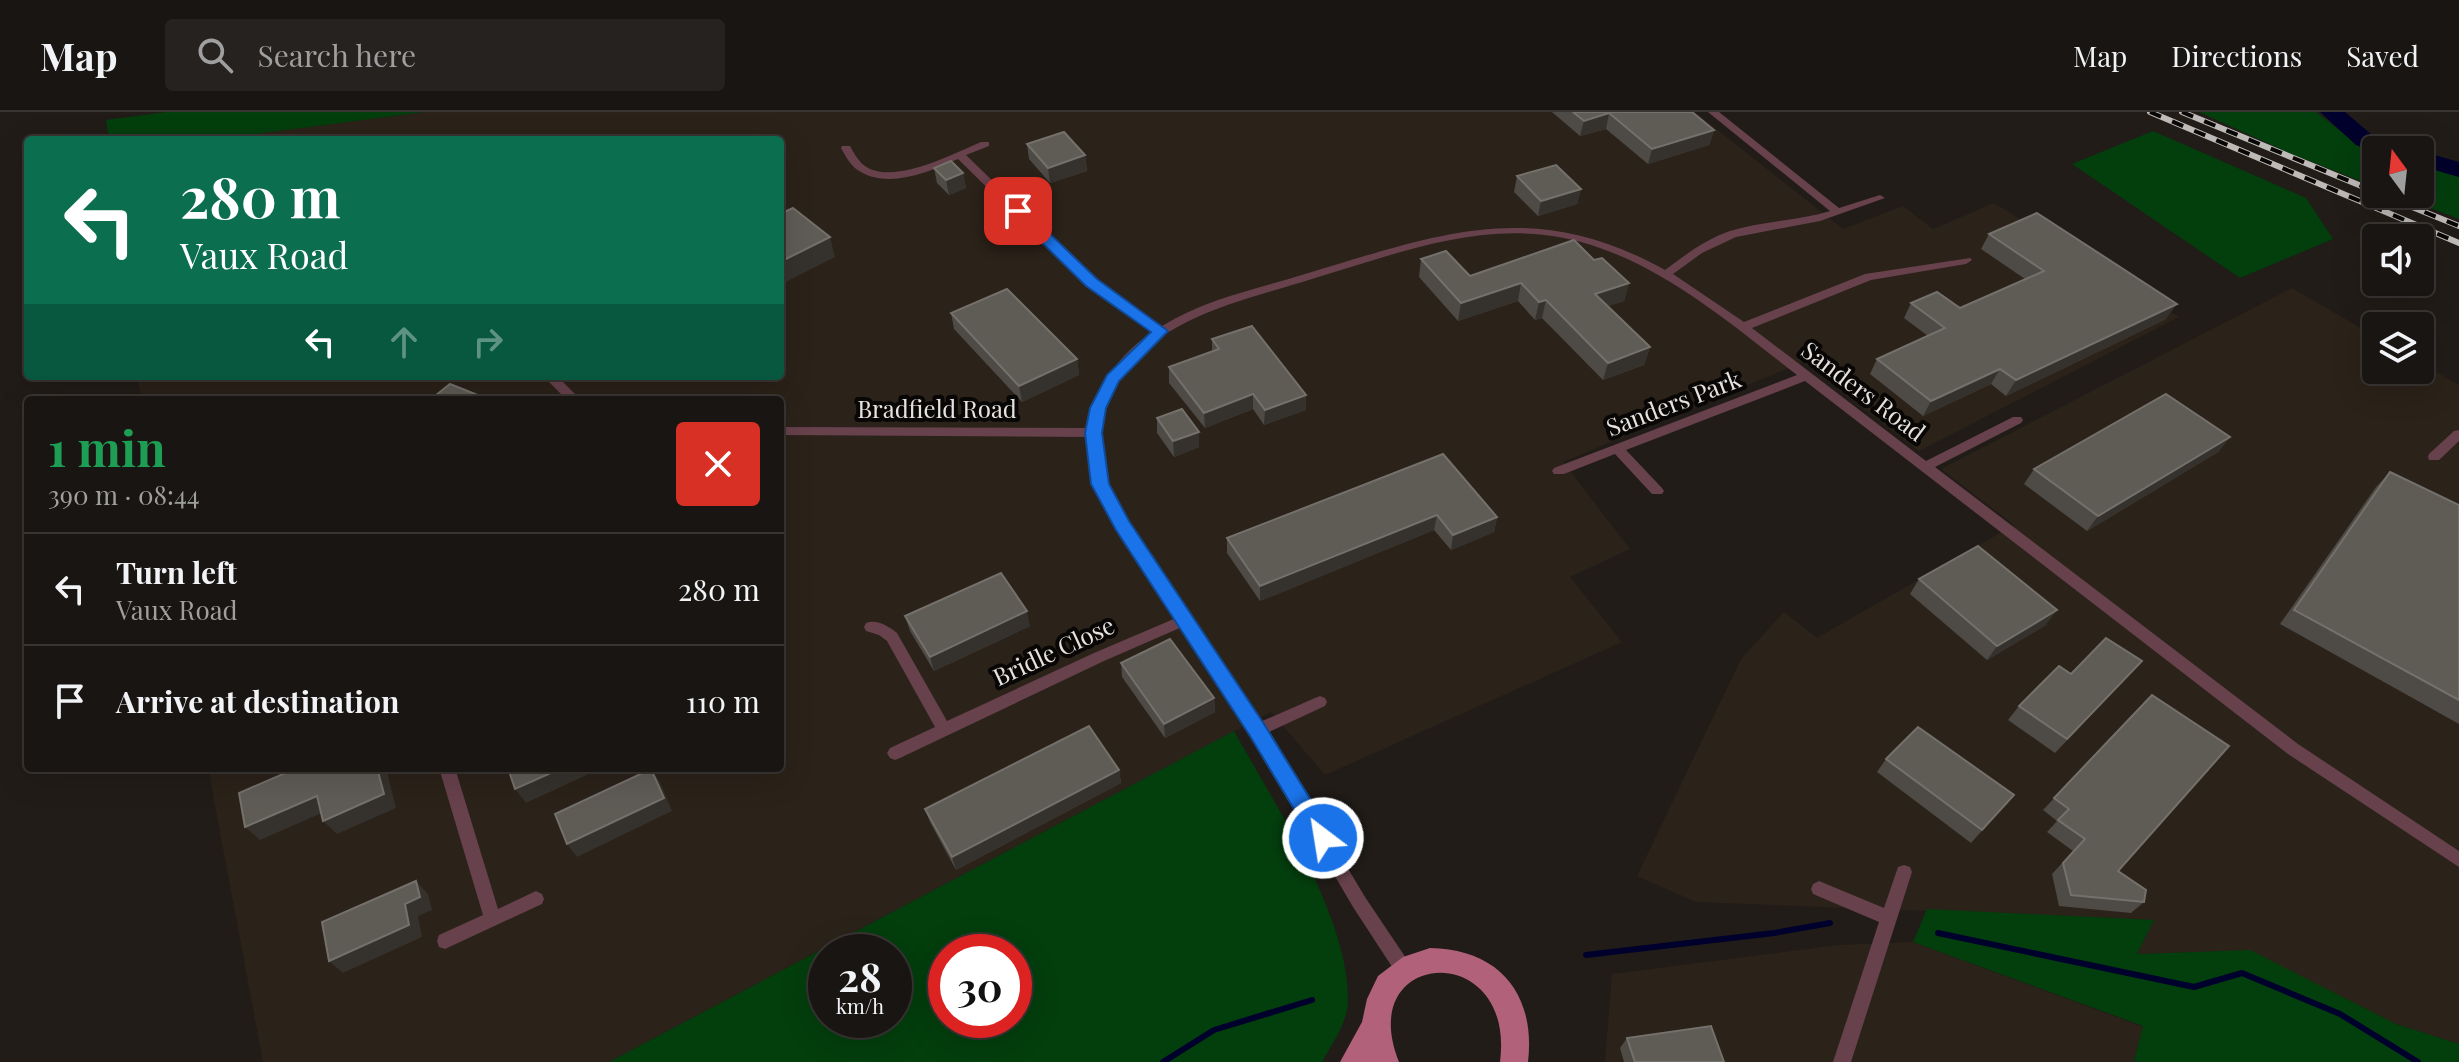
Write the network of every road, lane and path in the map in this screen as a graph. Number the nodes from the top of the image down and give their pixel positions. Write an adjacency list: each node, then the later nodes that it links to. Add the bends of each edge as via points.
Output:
1 (1713, 112): 6 (street)
2 (985, 144): 4 (street)
3 (846, 148): 4 (street, via 859,167 884,175)
4 (959, 154): 10 (street, via 1091,283)
5 (1880, 198): 6 (street)
6 (1838, 212): 8 (street, via 1733,234)
7 (1966, 260): 9 (street, via 1869,277)
8 (1666, 274): 9 (street, Sanders Road); 10 (street, Sanders Road, via 1619,250 1577,237 1529,229 1477,232 1428,241 1237,299)
9 (1743, 327): 11 (street, Sanders Road)
10 (1160, 331): 16 (street, via 1112,378)
11 (1805, 376): 18 (street, Sanders Park); 20 (street, Sanders Road)
12 (553, 380): 13 (street)
13 (571, 396)
14 (2017, 420): 20 (street)
15 (784, 431): 16 (street, Bradfield Road)
16 (1094, 433): 23 (street, via 1100,484 1111,507)
17 (2456, 442): 19 (street)
18 (1618, 449): 21 (street, Sanders Park); 22 (street)
19 (2434, 457)
20 (1925, 467): 30 (street, Sanders Road, via 2293,749)
21 (1559, 471)
22 (1657, 491)
23 (1185, 620): 26 (street, Bridle Close); 27 (street)
24 (871, 627): 26 (street, via 892,637)
25 (1320, 702): 27 (street)
26 (944, 730): 28 (street, Bridle Close)
27 (1257, 730): 37 (street)
28 (895, 753)
29 (448, 772): 34 (street)
30 (2459, 860)
31 (1904, 872): 35 (street)
32 (1819, 889): 35 (street)
33 (536, 899): 34 (street)
34 (492, 918): 36 (street)
35 (1888, 918): 42 (street)
36 (445, 941)
37 (1404, 970): 38 (main road, via 1381,995); 39 (main road, via 1428,961 1455,962 1480,972 1501,991 1515,1015)
38 (1374, 1029): 40 (main road); 41 (main road)
39 (1520, 1055)
40 (1354, 1062)
41 (1385, 1062)
42 (1842, 1062)

